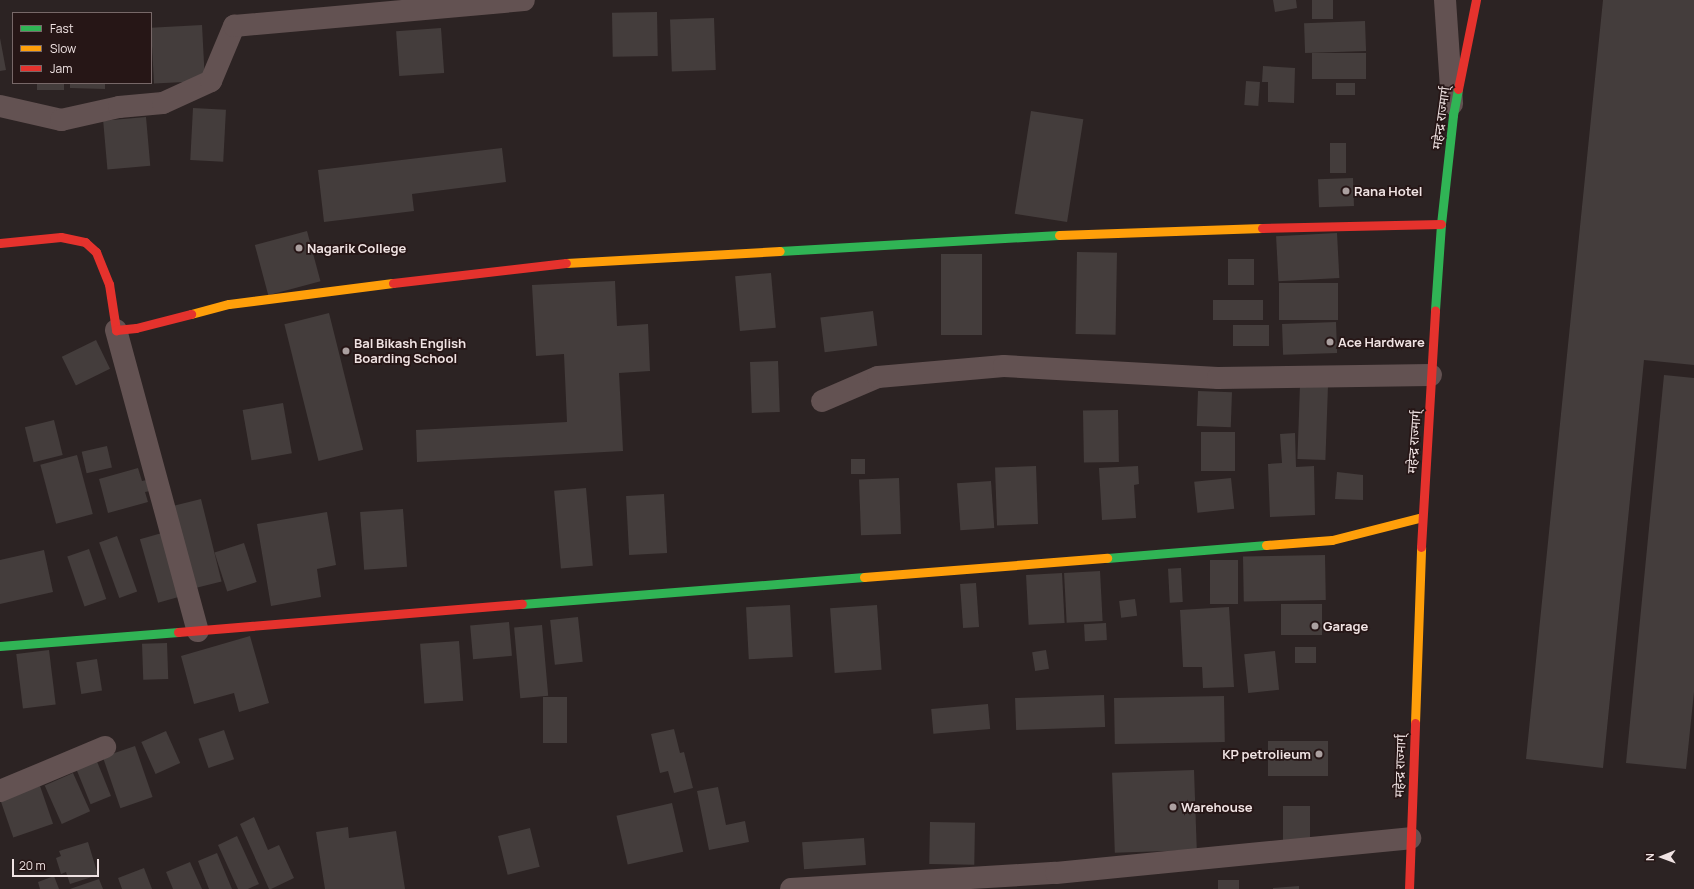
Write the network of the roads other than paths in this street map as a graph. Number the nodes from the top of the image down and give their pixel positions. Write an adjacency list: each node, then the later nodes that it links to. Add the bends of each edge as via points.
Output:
1 (524, 0): 4 (street, via 234,26 211,81 163,103 120,107 61,120)
2 (1445, 0): 5 (street)
3 (1476, 0): 5 (main road, महेन्द्र राज्मार्ग्)
4 (0, 106)
5 (1453, 115): 6 (main road, महेन्द्र राज्मार्ग्)
6 (1441, 224): 8 (main road, via 1107,232 546,264 229,304 136,328); 9 (main road, महेन्द्र राज्मार्ग्)
7 (0, 243): 8 (main road, via 61,237 85,242 96,252 109,284)
8 (116, 330): 12 (street)
9 (1431, 375): 10 (street, via 1218,378 1004,366 878,377); 11 (main road, महेन्द्र राज्मार्ग्)
10 (822, 401)
11 (1422, 517): 12 (main road, via 1332,540); 16 (main road, महेन्द्र राज्मार्ग्)
12 (198, 631): 13 (main road)
13 (0, 646)
14 (105, 747): 15 (street)
15 (0, 791)
16 (1410, 838): 17 (street, via 1056,873); 18 (main road, महेन्द्र राज्मार्ग्)
17 (791, 889)
18 (1409, 889)

